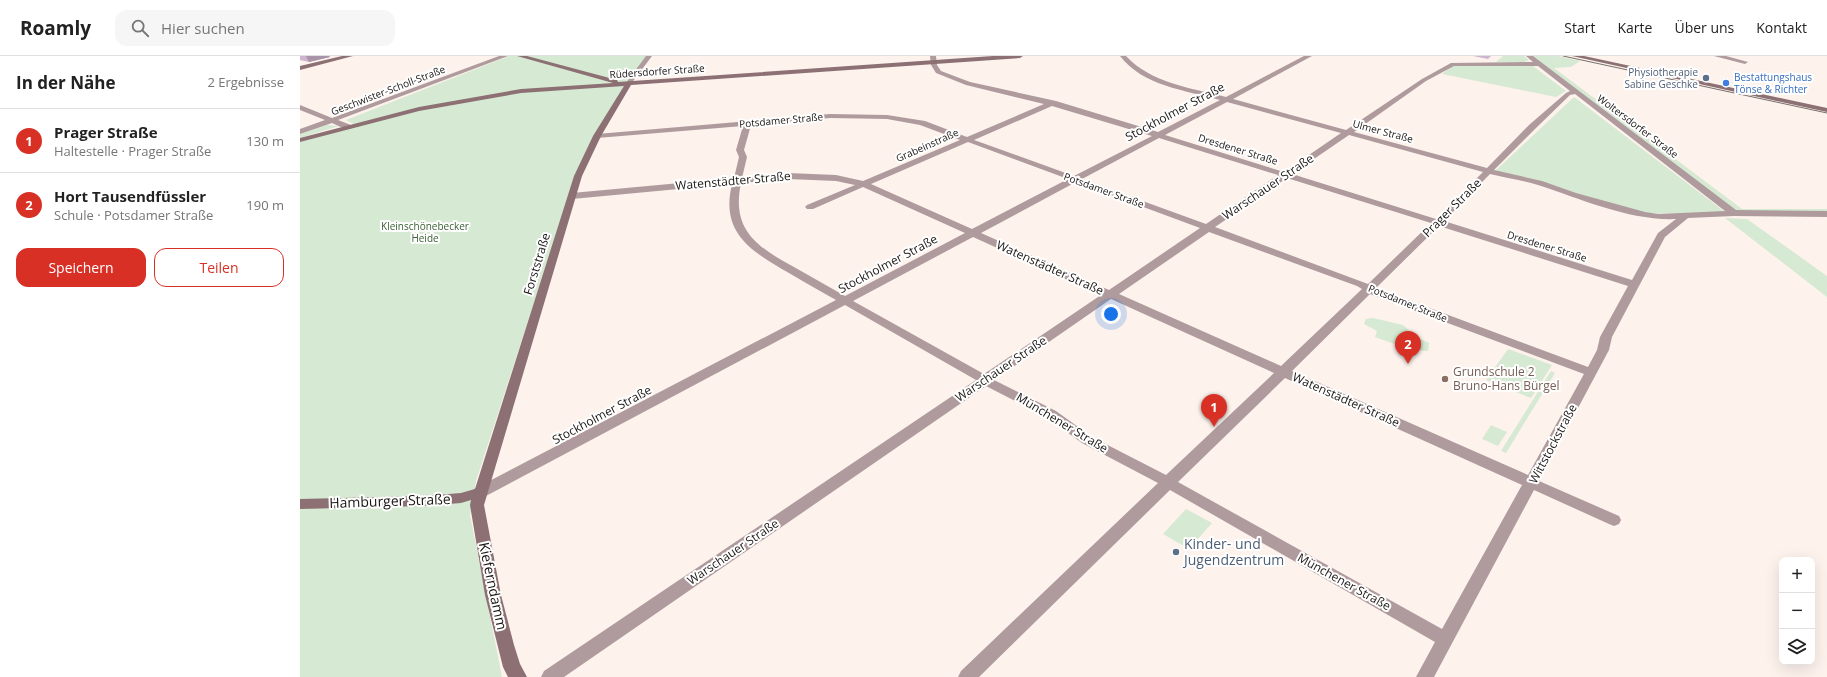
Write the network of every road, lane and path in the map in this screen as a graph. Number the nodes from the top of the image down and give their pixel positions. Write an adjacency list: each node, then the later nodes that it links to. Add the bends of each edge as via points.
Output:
1 (350, 56): 16 (street)
2 (505, 56): 24 (street, Geschwister-Scholl-Straße)
3 (520, 56): 18 (street, via 612,80)
4 (649, 56): 17 (street, Forststraße)
5 (1020, 56): 12 (street, Rüdersdorfer Straße)
6 (1123, 56): 20 (street, Ulmer Straße, via 1136,69 1152,79)
7 (1309, 56): 20 (street, Stockholmer Straße)
8 (1529, 56): 15 (street, Woltersdorfer Straße)
9 (1575, 56): 23 (street)
10 (1717, 56): 13 (street)
11 (1462, 57): 14 (street, Warschauer Straße)
12 (933, 59): 17 (street, Rüdersdorfer Straße); 21 (street, Dresdener Straße, via 938,72 955,80)
13 (1745, 62)
14 (1453, 64): 15 (street, Warschauer Straße); 28 (street, Warschauer Straße, via 1424,80)
15 (1540, 64): 19 (street, Woltersdorfer Straße)
16 (300, 68)
17 (630, 83): 18 (street, Rüdersdorfer Straße); 29 (street, Forststraße)
18 (618, 84): 26 (street, Rüdersdorfer Straße, via 484,96)
19 (1575, 92): 33 (street, Prager Straße, via 1570,92); 40 (street, Woltersdorfer Straße)
20 (1228, 100): 28 (street, Ulmer Straße); 30 (street, Stockholmer Straße)
21 (1053, 103): 30 (street, Dresdener Straße); 31 (street, Grabeinstraße)
22 (300, 107): 24 (street)
23 (1827, 110)
24 (334, 121): 26 (street); 27 (street, Geschwister-Scholl-Straße)
25 (748, 123): 29 (street, Potsdamer Straße); 31 (street, Potsdamer Straße, via 830,116 887,117 922,123); 36 (street, Münchener Straße, via 740,150 743,156)
26 (348, 126): 32 (street, Rüdersdorfer Straße)
27 (300, 132)
28 (1348, 132): 33 (street, Ulmer Straße); 34 (street, Warschauer Straße)
29 (597, 136): 38 (street, Forststraße, via 578,176)
30 (1159, 136): 34 (street, Dresdener Straße); 35 (street, Stockholmer Straße)
31 (968, 139): 35 (street, Potsdamer Straße); 37 (street, Grabeinstraße)
32 (300, 140)
33 (1488, 171): 42 (street, Ulmer Straße, via 1539,183 1644,215); 43 (street, Prager Straße)
34 (1285, 175): 43 (street, Dresdener Straße); 44 (street, Warschauer Straße)
35 (1075, 179): 44 (street, Potsdamer Straße); 45 (street, Stockholmer Straße)
36 (738, 180): 37 (street, Watenstädter Straße, via 803,176 836,178); 38 (street, Watenstädter Straße); 49 (street, Münchener Straße, via 733,205 734,218 744,236 763,254)
37 (863, 184): 39 (street, Grabeinstraße); 45 (street, Watenstädter Straße)
38 (572, 196): 55 (street, Forststraße)
39 (810, 207)
40 (1734, 213): 41 (street, Ulmer Straße); 42 (street, Ulmer Straße)
41 (1827, 214)
42 (1684, 217): 46 (street, Wittstockstraße, via 1661,235)
43 (1437, 223): 46 (street, Dresdener Straße); 47 (street, Prager Straße)
44 (1208, 228): 47 (street, Potsdamer Straße); 48 (street, Warschauer Straße)
45 (974, 234): 48 (street, Watenstädter Straße); 49 (street, Stockholmer Straße)
46 (1634, 284): 51 (street, Wittstockstraße)
47 (1368, 288): 50 (street, Prager Straße); 51 (street, Potsdamer Straße)
48 (1110, 294): 50 (street, Watenstädter Straße); 52 (street, Warschauer Straße)
49 (845, 301): 52 (street, Münchener Straße); 55 (street, Stockholmer Straße)
50 (1282, 372): 53 (street, Prager Straße); 54 (street, Watenstädter Straße)
51 (1591, 372): 54 (street, Wittstockstraße)
52 (985, 380): 53 (street, Münchener Straße, via 1051,414 1087,440); 60 (street, Warschauer Straße)
53 (1167, 482): 58 (street, Münchener Straße); 61 (street, Prager Straße)
54 (1532, 483): 57 (street, Watenstädter Straße); 58 (street, Wittstockstraße)
55 (479, 493): 56 (street, Hamburger Straße, via 461,498 424,501); 59 (street, Kieferndamm, via 477,505 493,595 505,645)
56 (300, 504)
57 (1614, 520)
58 (1445, 639): 62 (street, Wittstockstraße)
59 (518, 677)
60 (550, 677)
61 (967, 677)
62 (1425, 677)

